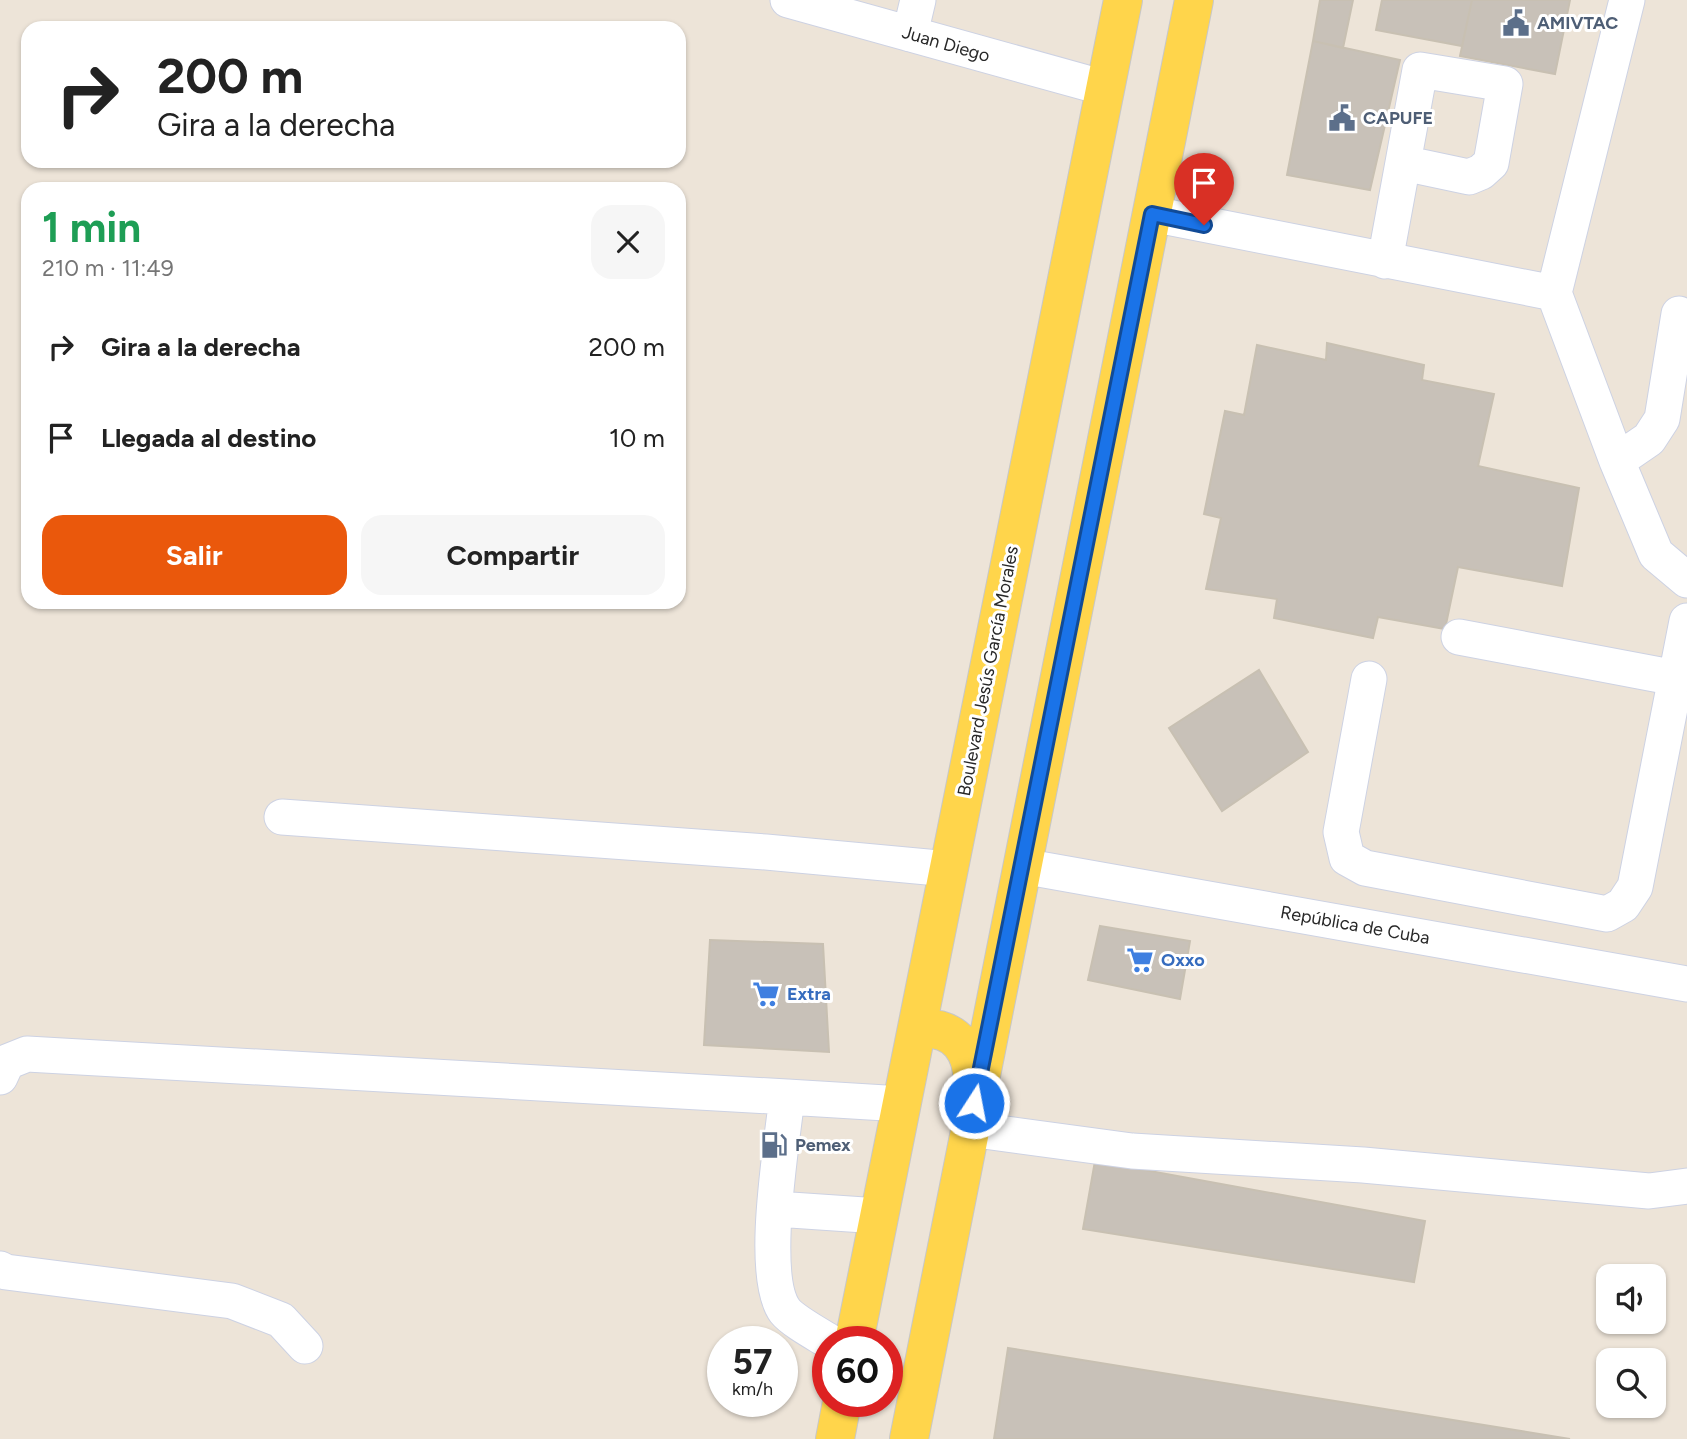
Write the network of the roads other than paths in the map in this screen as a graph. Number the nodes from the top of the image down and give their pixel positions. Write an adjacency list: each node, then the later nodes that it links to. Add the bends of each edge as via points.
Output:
1 (788, 0): 6 (street, Juan Diego)
2 (918, 0): 6 (street)
3 (1123, 0): 7 (main road, Boulevard Jesús García Morales)
4 (1194, 0): 9 (main road)
5 (1627, 0): 11 (street)
6 (910, 34): 7 (street, Juan Diego)
7 (1105, 88): 21 (main road, Boulevard Jesús García Morales)
8 (1403, 163): 10 (street)
9 (1152, 214): 10 (street); 20 (main road)
10 (1385, 261): 11 (street)
11 (1554, 293): 13 (street)
12 (1679, 314): 13 (street, via 1662,419 1649,439)
13 (1617, 461): 14 (street, via 1656,554)
14 (1687, 580)
15 (1687, 621): 17 (street)
16 (1459, 637): 17 (street)
17 (1676, 678): 18 (street, via 1635,887 1623,905 1607,914 1365,868 1348,858 1341,832)
18 (1369, 679)
19 (282, 817): 21 (street)
20 (1022, 866): 22 (street, República de Cuba); 27 (main road)
21 (949, 869): 23 (main road, Boulevard Jesús García Morales)
22 (1687, 984)
23 (917, 1029): 26 (main road, Boulevard Jesús García Morales); 27 (main road, via 949,1034 968,1052 972,1081)
24 (0, 1077): 25 (street, via 6,1062 27,1054)
25 (787, 1097): 26 (street); 29 (street)
26 (902, 1104): 30 (main road, Boulevard Jesús García Morales)
27 (969, 1129): 28 (street, via 1132,1151 1363,1165 1650,1191); 37 (main road)
28 (1687, 1186)
29 (776, 1209): 30 (street); 33 (street, via 775,1285 786,1312)
30 (879, 1216): 32 (main road, Boulevard Jesús García Morales)
31 (0, 1269): 34 (street, via 232,1301 281,1321)
32 (857, 1326)
33 (812, 1330)
34 (305, 1346)
35 (839, 1417): 36 (main road)
36 (835, 1439)
37 (909, 1439)

